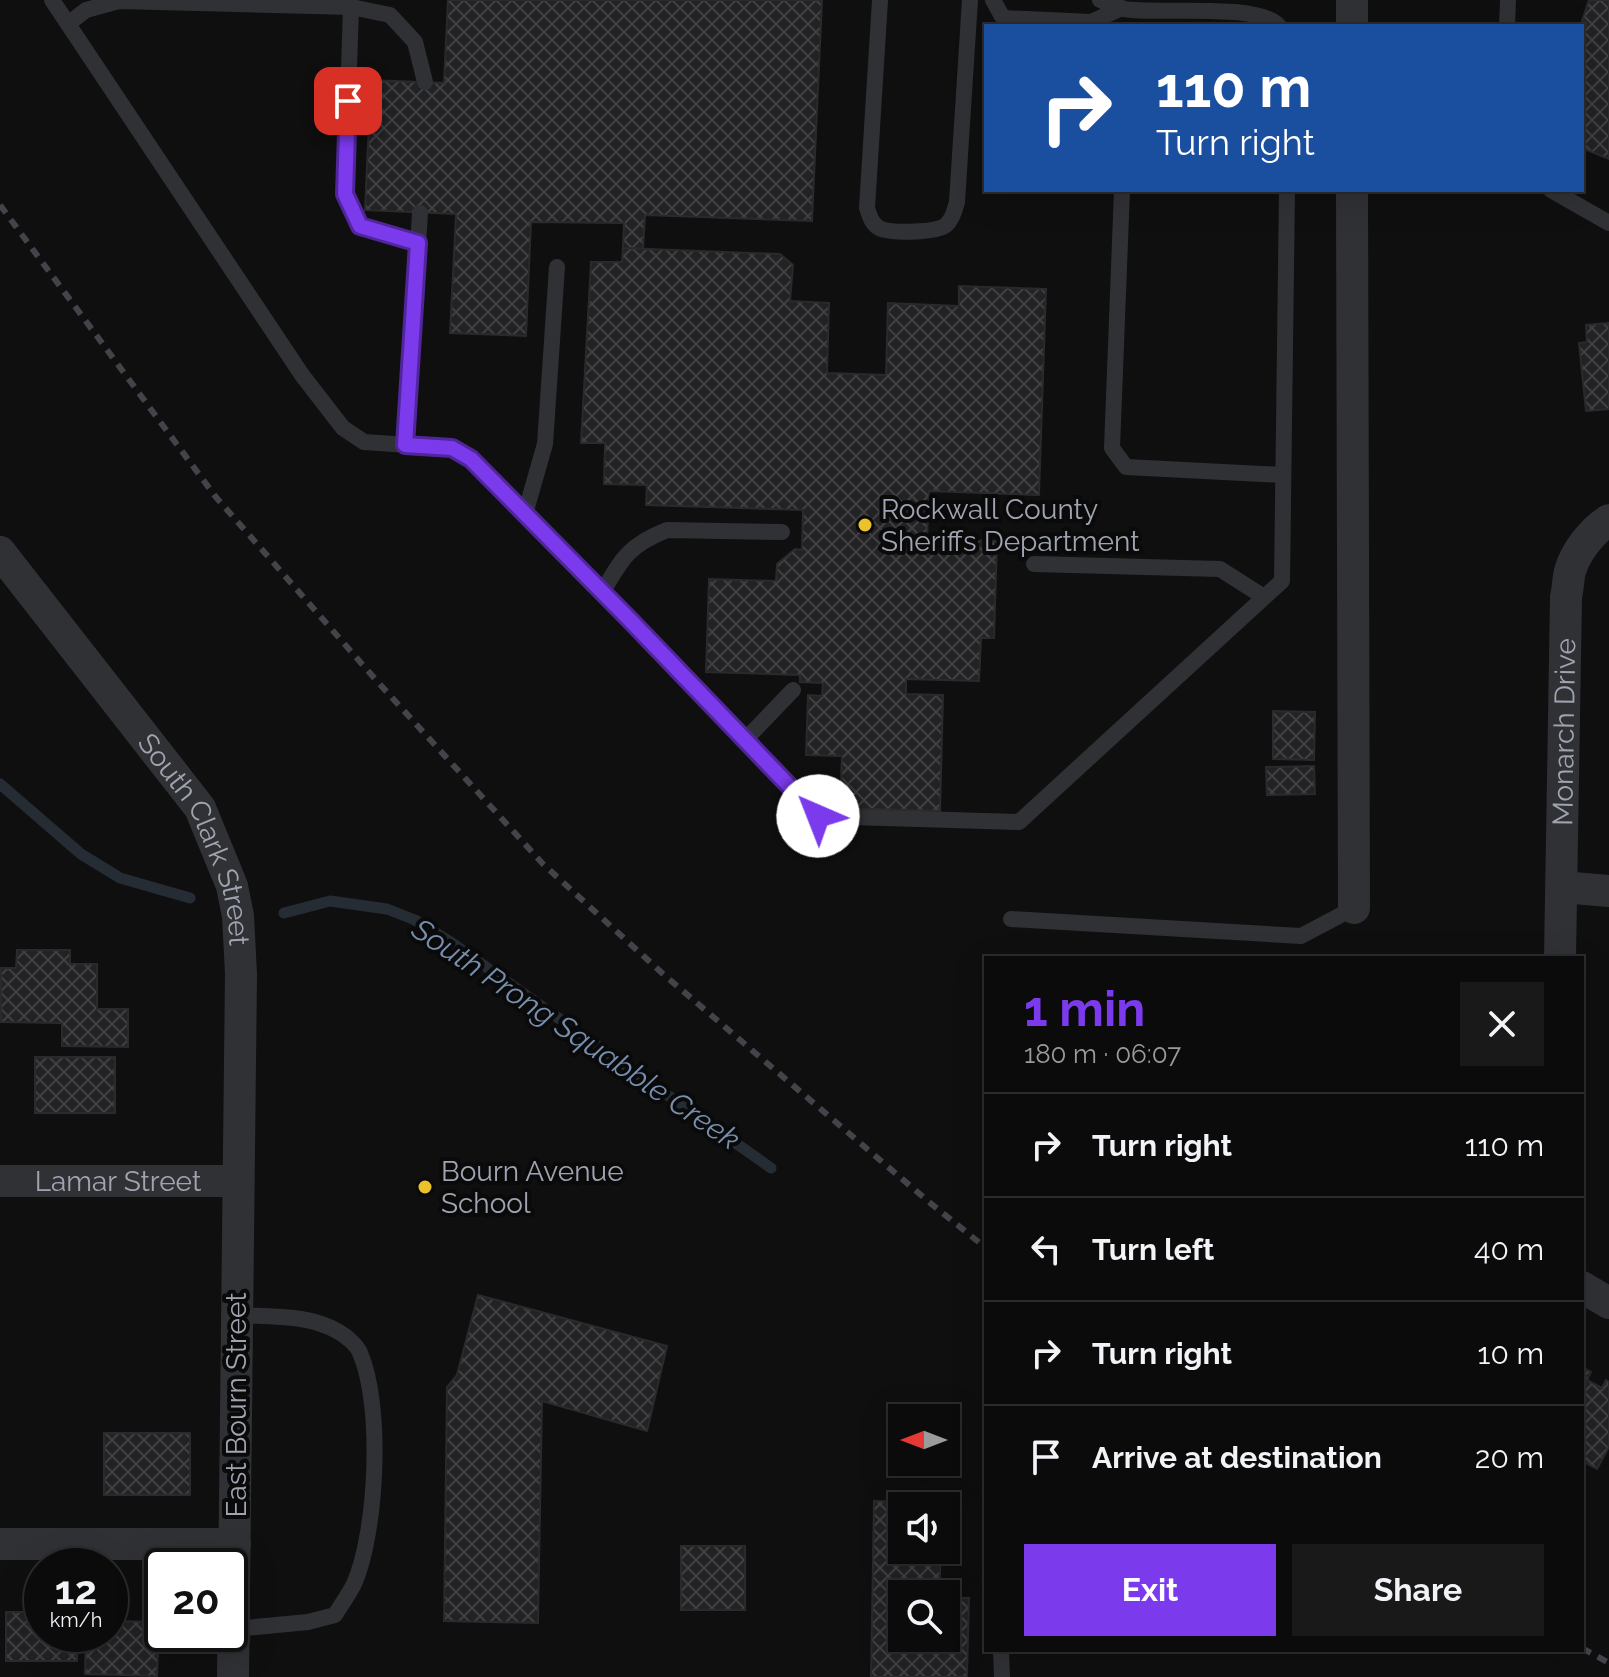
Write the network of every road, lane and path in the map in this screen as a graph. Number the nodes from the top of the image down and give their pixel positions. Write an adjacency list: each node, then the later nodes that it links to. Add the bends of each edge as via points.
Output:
1 (52, 0): 10 (lane)
2 (880, 0): 3 (lane, via 867,208 871,222 880,228 933,230 946,226 957,202)
3 (970, 0)
4 (993, 0): 9 (lane, via 1003,18 1091,22)
5 (1100, 0): 9 (lane)
6 (1352, 0): 12 (street)
7 (1508, 0): 13 (lane)
8 (351, 7): 10 (lane, via 119,1 86,10); 14 (lane, via 390,15 415,42); 21 (lane, via 345,194 360,226)
9 (1127, 14): 11 (lane, via 1255,14)
10 (68, 24): 23 (lane, via 302,375 343,428 364,442)
11 (1278, 24)
12 (1352, 24)
13 (1507, 24)
14 (425, 82)
15 (1122, 192): 24 (lane, via 1112,448 1126,467)
16 (1287, 192): 24 (lane)
17 (1352, 192): 36 (street)
18 (1555, 192): 20 (lane)
19 (420, 213): 21 (lane)
20 (1609, 223)
21 (418, 243): 23 (lane)
22 (557, 267): 25 (lane, via 545,444)
23 (405, 445): 25 (lane, via 452,448 471,459)
24 (1283, 475): 31 (lane, via 1282,581)
25 (525, 514): 30 (lane)
26 (1609, 520): 34 (street, Monarch Drive, via 1584,544 1570,570 1566,597)
27 (782, 532): 30 (lane, via 667,530 625,556)
28 (0, 552): 40 (street, South Clark Street, via 200,808 232,886 241,974)
29 (1034, 564): 31 (lane, via 1220,569)
30 (602, 593): 33 (lane)
31 (1264, 597): 33 (lane, via 1019,822 818,816)
32 (793, 690): 33 (lane)
33 (745, 740)
34 (1562, 887): 35 (street); 38 (street, Monarch Drive)
35 (1609, 891)
36 (1354, 908): 37 (lane, via 1301,936)
37 (1011, 919)
38 (1560, 956)
39 (0, 1181): 40 (street, Lamar Street)
40 (237, 1181): 43 (street, East Bourn Street)
41 (1584, 1288): 42 (street)
42 (1609, 1303)
43 (236, 1315): 45 (street, East Bourn Street); 47 (lane, via 311,1320 340,1332 359,1349 370,1383 374,1424 366,1543 354,1584 335,1615)
44 (0, 1544): 45 (street)
45 (235, 1544): 46 (street, East Bourn Street)
46 (235, 1548)
47 (248, 1628)
48 (234, 1652): 50 (street, East Bourn Street)
49 (1001, 1652): 51 (lane)
50 (233, 1677)
51 (1002, 1677)

